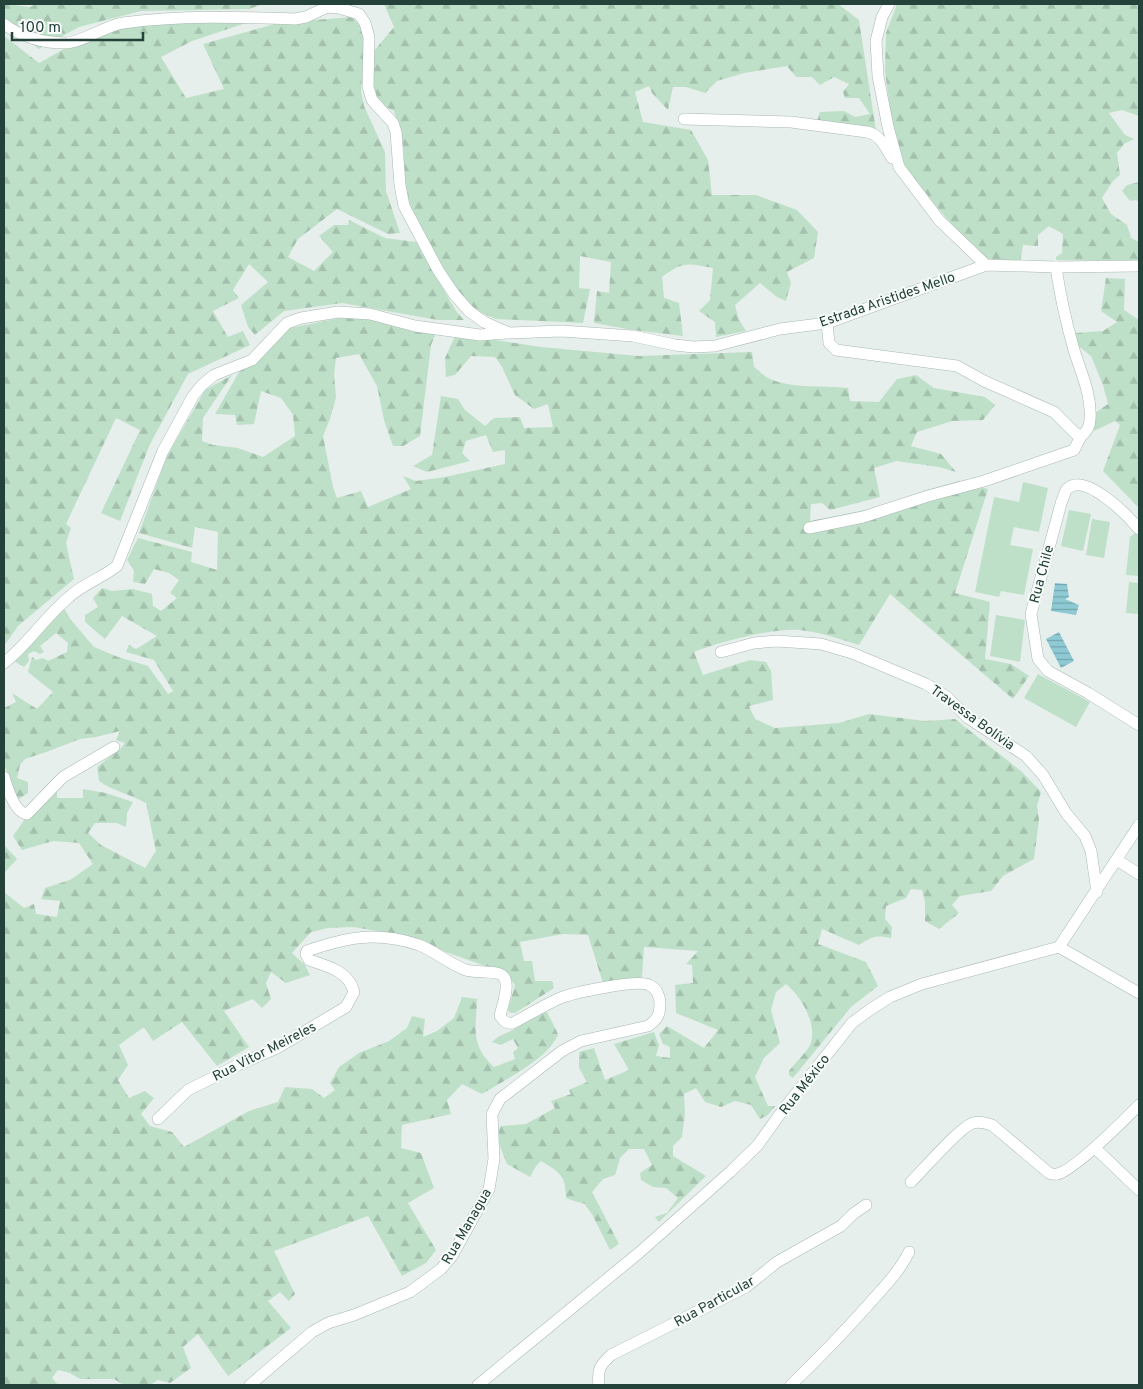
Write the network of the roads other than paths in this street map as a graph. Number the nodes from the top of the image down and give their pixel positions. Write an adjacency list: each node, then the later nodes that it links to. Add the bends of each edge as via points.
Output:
1 (888, 4): 4 (street, via 876,41 878,76)
2 (4, 24): 9 (street, Estrada Aristides Mello, via 23,35 65,43 118,24 150,19 295,19 327,7 359,14 366,23 369,38 368,87 372,100 393,123 396,132 404,206 454,294 484,322)
3 (684, 119): 4 (street, via 791,122 874,134)
4 (899, 167): 5 (street, via 939,220)
5 (986, 265): 7 (street, Estrada Aristides Mello); 8 (street, Estrada Aristides Mello)
6 (1139, 266): 7 (street, Estrada Aristides Mello)
7 (1056, 267): 10 (street, via 1059,293 1086,383 1090,408 1090,423)
8 (827, 323): 9 (street, Estrada Aristides Mello, via 780,329 715,346 693,347 633,336 562,331); 10 (street, via 829,343 836,350 957,366 1054,412)
9 (509, 332): 14 (street, via 480,335 423,327 370,314 338,312 287,323 252,360 214,375 202,385 163,451 117,566 68,598)
10 (1081, 436): 11 (street, via 1074,450 984,481 863,517)
11 (809, 528)
12 (1139, 529): 15 (street, Rua Chile, via 1098,491 1074,486 1067,489 1031,614 1038,658 1048,671)
13 (721, 652): 19 (street, Travessa Bolívia, via 777,640 821,644 852,653 926,684 968,718 1026,756 1085,836)
14 (4, 663)
15 (1139, 725)
16 (114, 747): 17 (street, via 64,777 26,814 19,811)
17 (4, 777)
18 (1139, 825): 20 (street)
19 (1090, 851): 20 (street, Travessa Bolívia); 22 (street, Travessa Bolívia)
20 (1114, 865): 21 (street, Travessa Bolívia); 22 (street)
21 (1139, 874)
22 (1097, 892): 23 (street)
23 (1059, 947): 24 (street); 34 (street, Rua México, via 922,984 890,997 852,1023 737,1166 640,1252)
24 (1139, 993)
25 (660, 1000): 27 (street, Rua Vitor Meireles, via 650,985 640,982 619,985 560,998 508,1024 500,1016 506,984 499,973 464,969 419,945 390,939 369,936 335,941 306,954 309,960 330,966 350,981 354,992 346,1007 277,1048 188,1090); 33 (street, Rua Managua, via 660,1014 648,1026 581,1042 562,1051 500,1098 492,1114 494,1159 489,1189 452,1256 441,1269 410,1292 312,1332)
26 (1139, 1105): 28 (street)
27 (158, 1119)
28 (1095, 1148): 29 (street, via 1062,1172 1049,1173 992,1125 973,1122 962,1129); 30 (street)
29 (910, 1182)
30 (1139, 1190)
31 (866, 1205): 35 (street, Rua Particular, via 841,1226 777,1262 746,1286 611,1355 599,1370)
32 (909, 1252): 36 (street, via 890,1282 834,1344)
33 (250, 1385)
34 (478, 1385)
35 (600, 1385)
36 (791, 1385)

